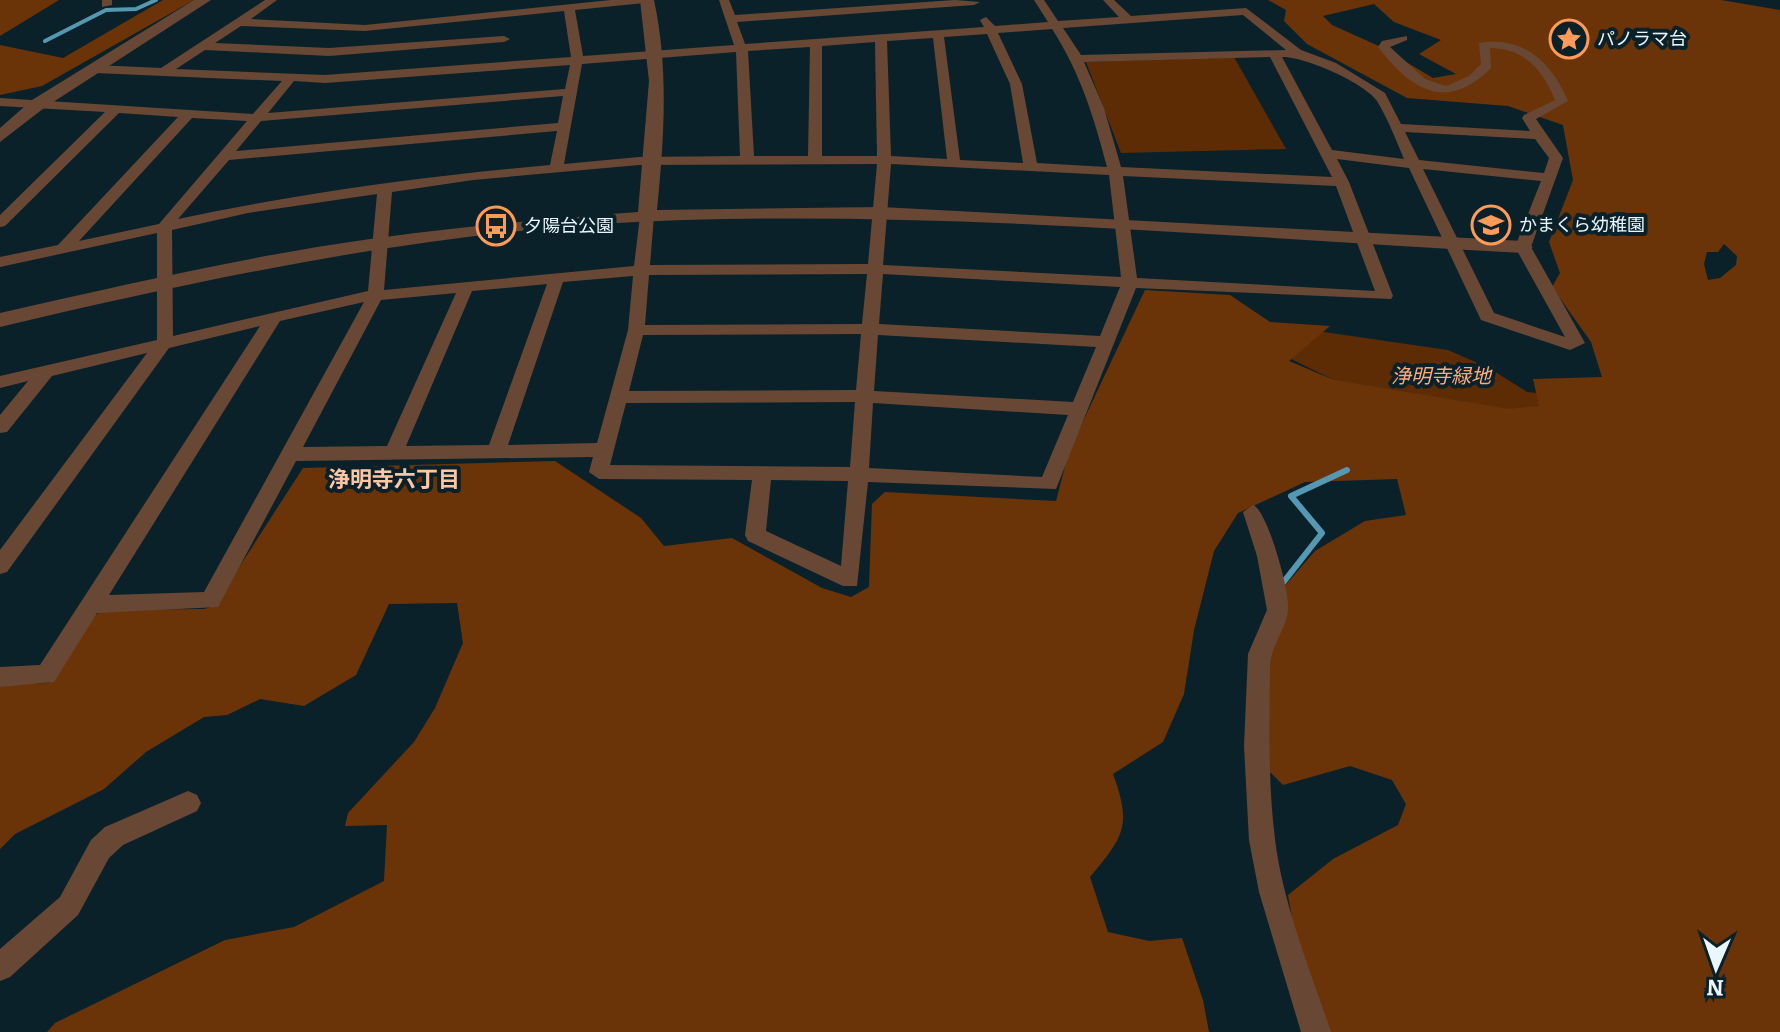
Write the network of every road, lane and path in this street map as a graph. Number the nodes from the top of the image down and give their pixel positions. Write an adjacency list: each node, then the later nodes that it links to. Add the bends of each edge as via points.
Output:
1 (204, 0): 29 (street)
2 (272, 0): 13 (street)
3 (501, 0): 10 (street)
4 (645, 0): 9 (street); 23 (street)
5 (724, 0): 11 (street)
6 (1039, 0): 14 (street)
7 (1108, 0): 12 (street)
8 (973, 1): 11 (street); 15 (street)
9 (569, 9): 10 (street); 26 (street)
10 (503, 16): 13 (street, via 350,28); 19 (street)
11 (731, 19): 22 (street)
12 (1129, 20): 14 (street); 24 (street, via 1246,11)
13 (238, 22): 21 (street)
14 (1057, 25): 15 (street); 27 (street)
15 (993, 29): 16 (street); 50 (street, via 1016,84)
16 (938, 33): 17 (street); 48 (street)
17 (881, 37): 20 (street); 46 (street)
18 (1403, 38): 40 (street, via 1384,47 1413,77 1448,91 1468,85 1487,65 1483,45 1508,43 1535,60 1555,82 1562,101 1529,118)
19 (504, 39): 21 (street, via 329,52); 28 (street)
20 (816, 42): 22 (street); 44 (street)
21 (202, 46): 30 (street)
22 (741, 47): 23 (street); 45 (street)
23 (657, 53): 26 (street); 47 (street)
24 (1297, 53): 25 (street); 39 (street, via 1332,66 1381,96)
25 (1274, 54): 27 (street); 42 (street)
26 (577, 59): 28 (street); 32 (street)
27 (1077, 59): 52 (street, via 1098,108)
28 (504, 65): 31 (street)
29 (95, 69): 30 (street); 34 (street)
30 (162, 73): 31 (street)
31 (289, 80): 37 (street)
32 (571, 92): 37 (street); 38 (street)
33 (0, 102): 34 (street)
34 (38, 104): 35 (street); 41 (street)
35 (115, 110): 36 (street); 58 (street)
36 (188, 114): 37 (street); 65 (street)
37 (255, 118): 43 (street)
38 (564, 126): 43 (street); 51 (street)
39 (1398, 128): 40 (street); 49 (street)
40 (1539, 135): 53 (street, via 1556,158)
41 (0, 137)
42 (1328, 154): 49 (street); 54 (street)
43 (223, 156): 60 (street)
44 (815, 159): 45 (street); 46 (street)
45 (747, 160): 47 (street)
46 (884, 160): 48 (street); 56 (street)
47 (652, 161): 51 (street); 57 (street)
48 (954, 163): 50 (street)
49 (1414, 164): 53 (street); 63 (street)
50 (1031, 166): 52 (street)
51 (556, 168): 55 (street)
52 (1115, 171): 54 (street); 59 (street)
53 (1549, 178): 64 (street)
54 (1342, 182): 61 (street)
55 (385, 188): 60 (street); 62 (street)
56 (881, 213): 57 (street); 59 (street); 67 (street)
57 (647, 216): 62 (street); 68 (street)
58 (0, 223)
59 (1122, 226): 61 (street); 71 (street)
60 (164, 227): 65 (street); 70 (street)
61 (1364, 239): 63 (street); 71 (street, via 1385,296)
62 (380, 243): 70 (street); 73 (street)
63 (1453, 244): 64 (street); 64 (street, via 1487,316 1577,343)
64 (1523, 247)
65 (62, 250): 66 (street)
66 (0, 262)
67 (876, 269): 68 (street); 71 (street); 76 (street)
68 (643, 270): 69 (street); 77 (street)
69 (557, 278): 72 (street); 87 (street)
70 (164, 282): 75 (street); 78 (street)
71 (1130, 283): 79 (street)
72 (467, 285): 73 (street); 88 (street)
73 (376, 295): 74 (street); 89 (street)
74 (274, 317): 78 (street); 94 (street)
75 (0, 320)
76 (870, 329): 77 (street); 79 (street); 82 (street)
77 (636, 330): 83 (street)
78 (165, 341): 80 (street); 93 (street)
79 (1105, 342): 84 (street)
80 (47, 370): 81 (street); 85 (street)
81 (0, 382)
82 (865, 396): 83 (street); 84 (street); 91 (street)
83 (619, 397): 86 (street)
84 (1078, 409): 91 (street, via 1049,484)
85 (0, 427)
86 (604, 450): 87 (street); 90 (street, via 599,472)
87 (496, 451): 88 (street)
88 (393, 453): 89 (street)
89 (289, 454): 94 (street, via 210,601)
90 (762, 473): 91 (street); 91 (street, via 755,535 850,580)
91 (858, 474)
92 (1253, 512): 98 (street, via 1278,610 1259,654 1256,746 1262,840 1272,892)
93 (0, 566)
94 (93, 604): 95 (street, via 46,675)
95 (0, 677)
96 (188, 803): 97 (street, via 114,836 100,849 69,906)
97 (0, 967)
98 (1316, 1032)

